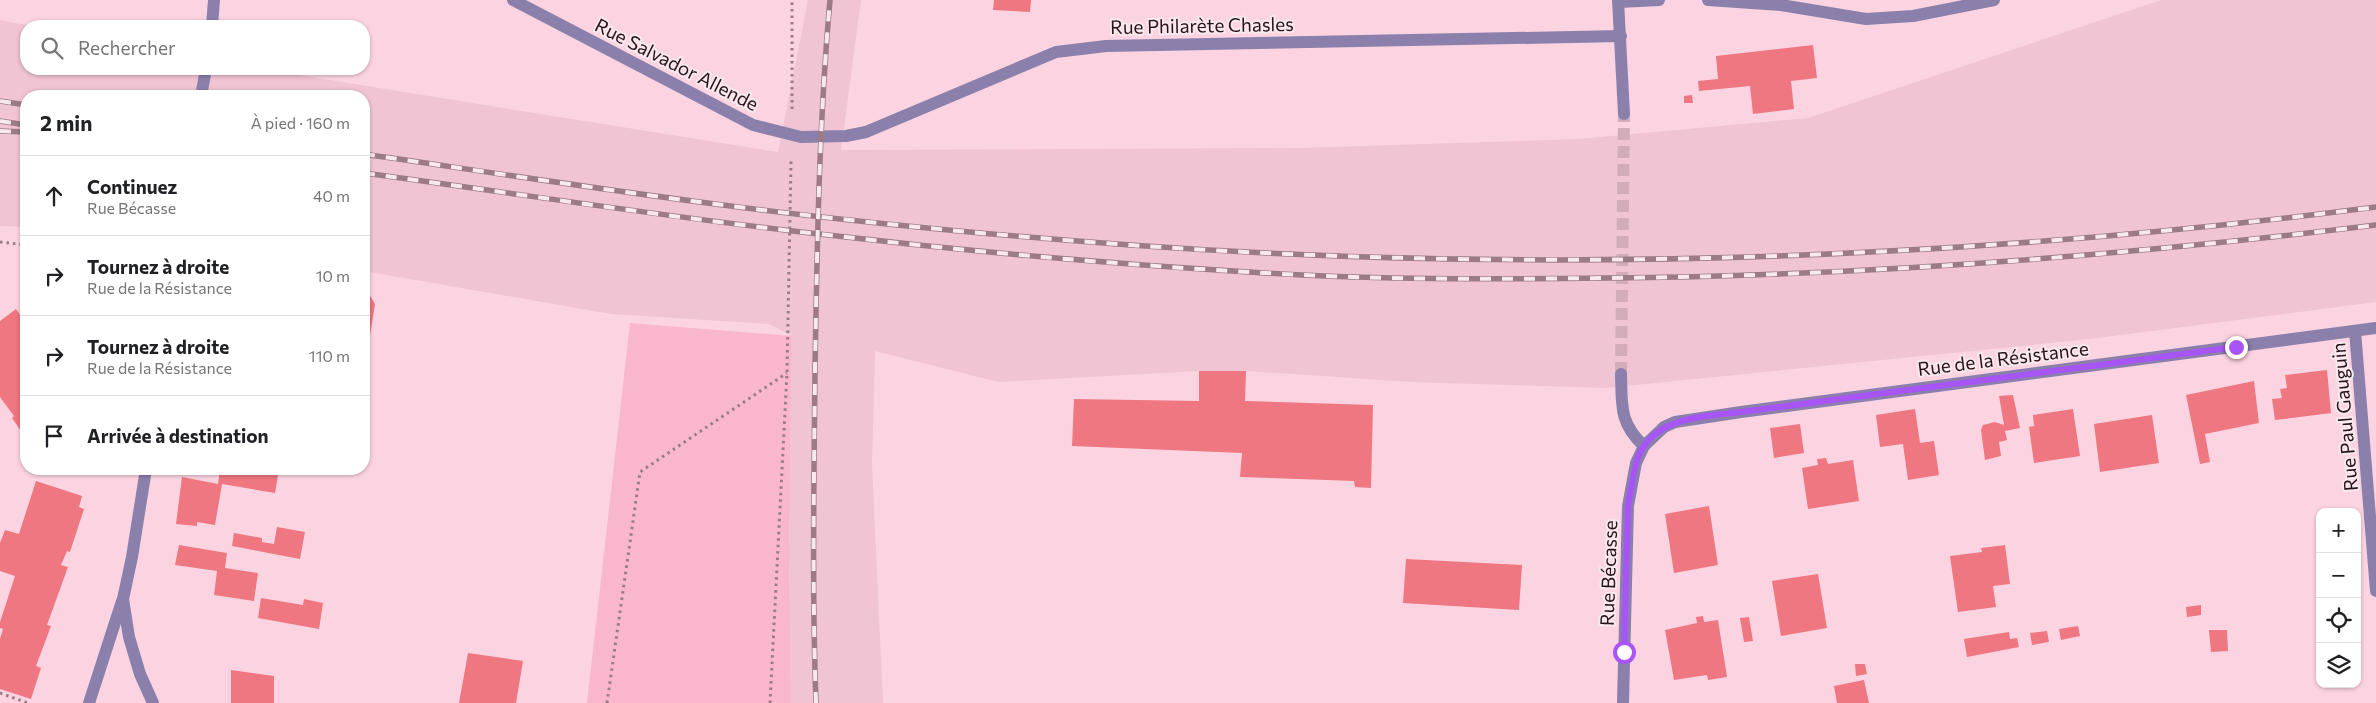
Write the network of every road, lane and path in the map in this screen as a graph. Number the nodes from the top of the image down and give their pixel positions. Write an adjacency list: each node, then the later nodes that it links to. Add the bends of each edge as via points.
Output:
1 (214, 0): 8 (street)
2 (513, 0): 14 (street, Rue Salvador Allende, via 753,125)
3 (792, 0): 13 (path)
4 (1658, 0): 7 (street)
5 (1708, 0): 6 (street, via 1781,5 1866,19 1913,16)
6 (1994, 0)
7 (1618, 1): 9 (street)
8 (212, 20)
9 (1620, 36): 12 (street); 14 (street, Rue Philarète Chasles, via 1106,46 1056,52 866,132)
10 (205, 75): 11 (street)
11 (203, 90)
12 (1624, 114)
13 (792, 119)
14 (801, 137)
15 (791, 159): 20 (path)
16 (0, 242): 17 (path)
17 (20, 244)
18 (2376, 328): 19 (street, Rue de la Résistance)
19 (2355, 331): 22 (street, Rue de la Résistance, via 1695,418 1664,426); 24 (street, Rue Paul Gauguin)
20 (787, 373): 30 (path, via 640,472); 31 (path)
21 (1620, 374): 22 (street, via 1625,422 1631,434)
22 (1644, 446): 32 (street, Rue Bécasse, via 1636,463 1628,506)
23 (145, 475): 25 (street)
24 (2376, 591)
25 (123, 599): 28 (street); 29 (street, via 129,637)
26 (0, 694): 27 (path)
27 (28, 703)
28 (89, 703)
29 (153, 703)
30 (607, 703)
31 (770, 703)
32 (1623, 703)

